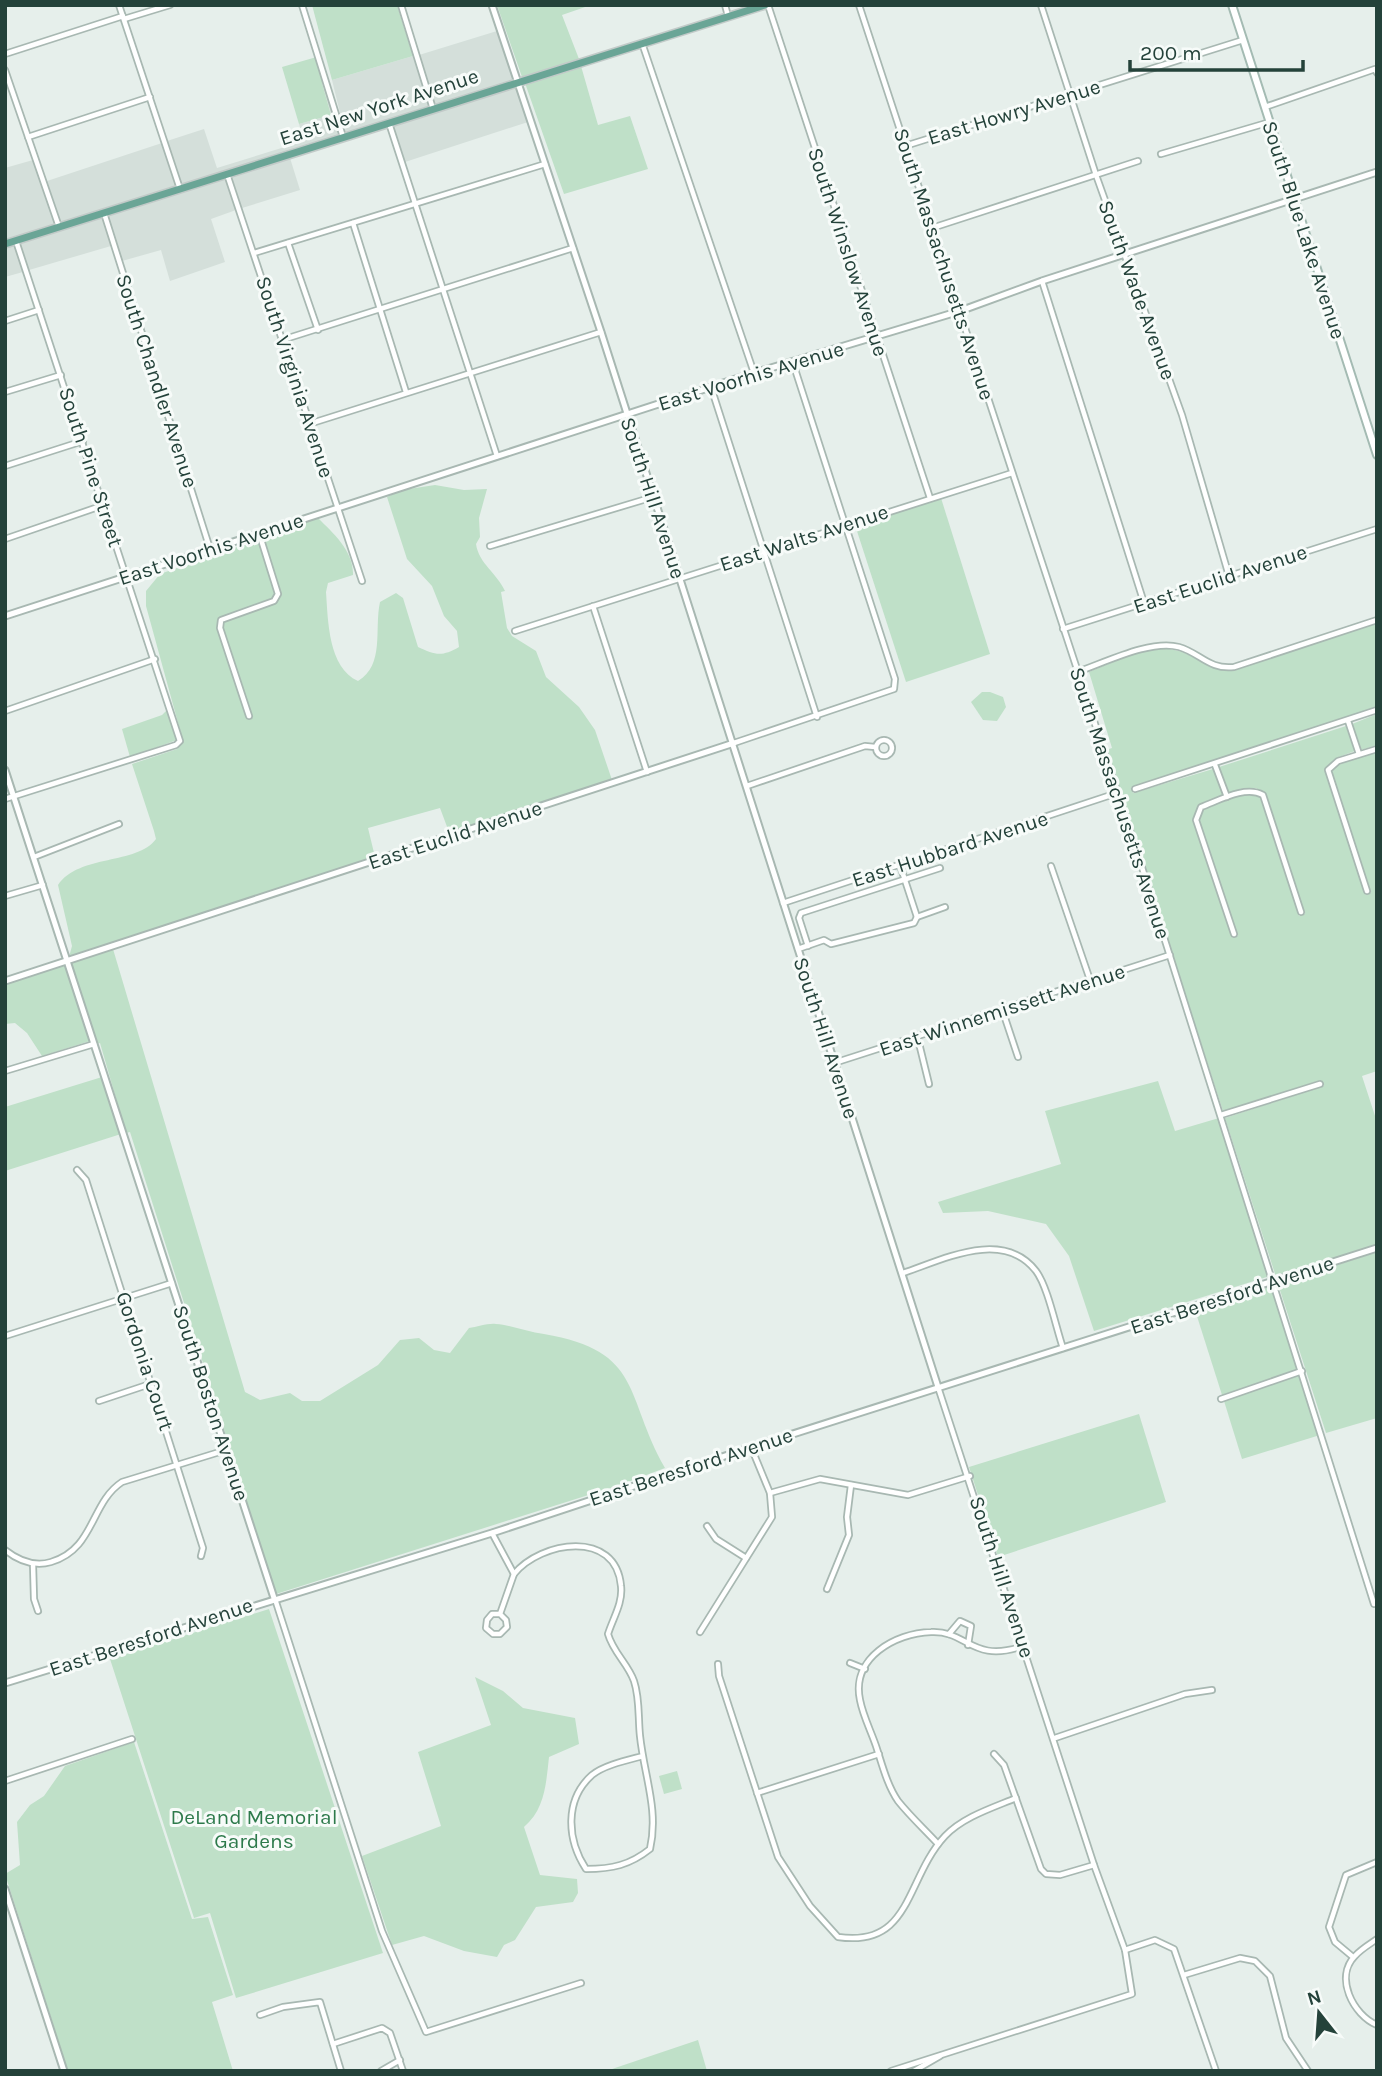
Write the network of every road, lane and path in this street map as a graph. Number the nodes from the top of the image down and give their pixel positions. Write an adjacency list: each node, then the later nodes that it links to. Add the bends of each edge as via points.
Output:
1 (119, 5): 12 (street)
2 (170, 5): 12 (street)
3 (302, 5): 26 (street)
4 (401, 5): 22 (street)
5 (492, 5): 18 (street, South Hill Avenue)
6 (725, 5): 11 (street)
7 (766, 5): 11 (main road, East New York Avenue); 55 (street, South Winslow Avenue)
8 (859, 5): 27 (street, South Massachusetts Avenue)
9 (1041, 5): 19 (street, South Wade Avenue)
10 (1232, 5): 13 (main road, South Blue Lake Avenue)
11 (728, 16): 14 (main road, East New York Avenue)
12 (123, 17): 15 (street); 20 (street)
13 (1244, 40): 19 (street, East Howry Avenue); 21 (main road, South Blue Lake Avenue)
14 (642, 43): 18 (main road, East New York Avenue); 58 (street)
15 (5, 54)
16 (5, 70): 25 (street)
17 (1377, 73): 21 (street, via 1376,69)
18 (517, 82): 22 (main road, East New York Avenue); 30 (street, South Hill Avenue)
19 (1071, 94): 27 (street, East Howry Avenue); 33 (street, South Wade Avenue)
20 (150, 97): 25 (street); 34 (street)
21 (1265, 107): 24 (main road, South Blue Lake Avenue)
22 (433, 109): 23 (main road, East New York Avenue)
23 (389, 122): 26 (main road, East New York Avenue); 36 (street)
24 (1270, 122): 28 (street); 35 (main road, South Blue Lake Avenue)
25 (28, 137): 39 (street)
26 (343, 137): 32 (main road, East New York Avenue)
27 (905, 146): 40 (street, South Massachusetts Avenue)
28 (1161, 154)
29 (1138, 161): 33 (street)
30 (545, 164): 36 (street); 44 (street, South Hill Avenue)
31 (1377, 172): 35 (street, East Voorhis Avenue)
32 (227, 174): 34 (main road, East New York Avenue); 45 (street, South Virginia Avenue)
33 (1096, 175): 40 (street); 46 (street, South Wade Avenue)
34 (180, 189): 37 (main road, East New York Avenue)
35 (1293, 200): 46 (street, East Voorhis Avenue); 67 (main road, South Blue Lake Avenue)
36 (415, 204): 38 (street); 48 (street)
37 (104, 213): 39 (main road, East New York Avenue); 80 (street, South Chandler Avenue)
38 (352, 223): 42 (street); 50 (street)
39 (59, 227): 41 (main road, East New York Avenue)
40 (932, 228): 51 (street, South Massachusetts Avenue)
41 (16, 241): 43 (main road, East New York Avenue); 49 (street, South Pine Street)
42 (288, 243): 45 (street); 53 (street)
43 (5, 244)
44 (573, 248): 48 (street); 54 (street, South Hill Avenue)
45 (254, 253): 56 (street, South Virginia Avenue)
46 (1126, 253): 47 (street, East Voorhis Avenue); 83 (street, South Wade Avenue, via 1182,415)
47 (1042, 281): 51 (street, East Voorhis Avenue); 86 (street)
48 (443, 290): 50 (street); 60 (street)
49 (39, 310): 52 (street); 59 (street, South Pine Street)
50 (381, 310): 53 (street); 63 (street)
51 (960, 311): 55 (street, East Voorhis Avenue); 70 (street, South Massachusetts Avenue)
52 (5, 321)
53 (318, 330): 56 (street)
54 (601, 332): 60 (street); 64 (street, South Hill Avenue)
55 (876, 337): 57 (street, East Voorhis Avenue); 72 (street, South Winslow Avenue)
56 (282, 340): 65 (street, South Virginia Avenue)
57 (793, 363): 58 (street, East Voorhis Avenue); 75 (street)
58 (754, 373): 61 (street, East Voorhis Avenue)
59 (61, 374): 62 (street); 66 (street, South Pine Street)
60 (470, 374): 63 (street); 68 (street)
61 (711, 387): 64 (street, East Voorhis Avenue); 81 (street)
62 (5, 392)
63 (406, 392): 65 (street)
64 (626, 415): 68 (street, East Voorhis Avenue); 71 (street, South Hill Avenue)
65 (309, 424): 74 (street, South Virginia Avenue)
66 (82, 441): 69 (street); 73 (street, South Pine Street)
67 (1377, 454)
68 (497, 456): 74 (street, East Voorhis Avenue)
69 (5, 466)
70 (1012, 473): 72 (street, East Walts Avenue); 90 (street, South Massachusetts Avenue)
71 (653, 497): 79 (street); 84 (street, South Hill Avenue)
72 (930, 498): 75 (street, East Walts Avenue)
73 (104, 505): 78 (street); 82 (street, South Pine Street)
74 (338, 508): 77 (street, East Voorhis Avenue); 85 (street, South Virginia Avenue)
75 (845, 525): 81 (street, East Walts Avenue); 97 (street, East Euclid Avenue, via 895,679 894,689)
76 (1377, 529): 83 (street, East Euclid Avenue)
77 (259, 533): 80 (street, East Voorhis Avenue); 96 (street, via 278,594 274,601 228,615 220,628)
78 (5, 539)
79 (490, 546)
80 (210, 549): 82 (street, East Voorhis Avenue)
81 (763, 550): 84 (street, East Walts Avenue); 97 (street)
82 (127, 576): 88 (street, East Voorhis Avenue); 92 (street, South Pine Street)
83 (1229, 576): 86 (street, East Euclid Avenue)
84 (679, 578): 87 (street, East Walts Avenue); 99 (street, South Hill Avenue)
85 (362, 581)
86 (1144, 603): 90 (street, East Euclid Avenue)
87 (593, 606): 91 (street, East Walts Avenue); 105 (street)
88 (5, 616)
89 (1377, 620): 93 (street, via 1234,667 1212,666 1183,649 1163,646)
90 (1063, 629): 93 (street, South Massachusetts Avenue)
91 (515, 631)
92 (155, 659): 95 (street); 109 (street, South Pine Street, via 179,732 176,746)
93 (1077, 672): 108 (street, South Massachusetts Avenue)
94 (1377, 710): 98 (street)
95 (5, 711)
96 (249, 716)
97 (817, 717): 99 (street, East Euclid Avenue)
98 (1348, 721): 102 (street); 103 (street)
99 (734, 743): 105 (street, East Euclid Avenue); 106 (street, South Hill Avenue)
100 (875, 747): 106 (street, via 865,746)
101 (1377, 749): 102 (street)
102 (1359, 754): 119 (street, via 1328,770)
103 (1215, 765): 107 (street); 110 (street)
104 (5, 770): 109 (street, South Boston Avenue)
105 (647, 772): 129 (street, East Euclid Avenue)
106 (747, 786): 121 (street, South Hill Avenue)
107 (1135, 789)
108 (1117, 793): 114 (street, East Hubbard Avenue); 128 (street, South Massachusetts Avenue)
109 (14, 797): 111 (street); 113 (street, South Boston Avenue)
110 (1227, 797): 123 (street, via 1248,791 1263,795); 125 (street, via 1201,807 1196,820)
111 (5, 799)
112 (119, 824): 113 (street)
113 (34, 857): 118 (street, South Boston Avenue)
114 (900, 865): 117 (street); 121 (street, East Hubbard Avenue)
115 (1051, 866): 130 (street)
116 (940, 868): 117 (street)
117 (905, 879): 124 (street); 126 (street, via 801,913)
118 (43, 885): 120 (street); 129 (street, South Boston Avenue)
119 (1367, 891)
120 (5, 896)
121 (783, 903): 127 (street, South Hill Avenue)
122 (945, 907): 124 (street)
123 (1301, 912)
124 (917, 917): 126 (street, via 914,923)
125 (1234, 934)
126 (807, 946): 127 (street)
127 (798, 948): 136 (street, South Hill Avenue)
128 (1170, 955): 130 (street, East Winnemissett Avenue); 140 (street, South Massachusetts Avenue)
129 (67, 961): 131 (street, East Euclid Avenue); 134 (street, South Boston Avenue)
130 (1090, 980): 132 (street, East Winnemissett Avenue)
131 (5, 981)
132 (1002, 1009): 133 (street, East Winnemissett Avenue); 135 (street)
133 (917, 1035): 136 (street, East Winnemissett Avenue); 138 (street)
134 (94, 1044): 137 (street); 145 (street, South Boston Avenue)
135 (1018, 1056)
136 (833, 1064): 143 (street, South Hill Avenue)
137 (5, 1072)
138 (929, 1084)
139 (1320, 1084): 140 (street)
140 (1221, 1115): 144 (street, South Massachusetts Avenue)
141 (77, 1170): 146 (street, Gordonia Court, via 86,1180)
142 (1377, 1248): 144 (street, East Beresford Avenue)
143 (903, 1273): 148 (street, via 977,1248 1012,1254 1037,1272); 151 (street, South Hill Avenue)
144 (1274, 1281): 148 (street, East Beresford Avenue); 149 (street, South Massachusetts Avenue)
145 (172, 1283): 146 (street); 155 (street, South Boston Avenue)
146 (126, 1298): 147 (street); 150 (street, Gordonia Court)
147 (5, 1336)
148 (1063, 1348): 151 (street, East Beresford Avenue)
149 (1302, 1371): 152 (street); 169 (street, South Massachusetts Avenue)
150 (153, 1383): 153 (street); 156 (street, Gordonia Court)
151 (939, 1387): 154 (street, East Beresford Avenue); 157 (street, South Hill Avenue)
152 (1221, 1399)
153 (99, 1401)
154 (751, 1447): 159 (street); 161 (street, East Beresford Avenue)
155 (226, 1450): 156 (street); 168 (street, South Boston Avenue)
156 (178, 1464): 163 (street, Gordonia Court, via 203,1548); 165 (street, via 122,1482 111,1490 76,1549 60,1559)
157 (970, 1476): 158 (street, via 908,1495); 175 (street, South Hill Avenue)
158 (851, 1485): 159 (street, via 820,1479); 167 (street, via 849,1535)
159 (771, 1493): 164 (street, via 772,1517)
160 (707, 1526): 164 (street, via 716,1539)
161 (492, 1534): 166 (street); 168 (street, East Beresford Avenue)
162 (5, 1550): 165 (street)
163 (201, 1556)
164 (746, 1558): 172 (street)
165 (33, 1564): 170 (street)
166 (514, 1574): 171 (street); 185 (street, via 532,1558 573,1545 600,1550 612,1562 619,1575 621,1600 608,1634 633,1678)
167 (827, 1589)
168 (274, 1598): 179 (street, East Beresford Avenue); 197 (street, South Boston Avenue, via 382,1931 426,2032)
169 (1374, 1604)
170 (38, 1611)
171 (500, 1614): 171 (street, via 486,1620 486,1628 493,1634 507,1627)
172 (700, 1632)
173 (949, 1634): 174 (street); 174 (street, via 960,1620 968,1623); 178 (street, via 931,1632 891,1640)
174 (968, 1645): 175 (street, via 993,1652)
175 (1023, 1646): 181 (street, South Hill Avenue)
176 (850, 1662): 178 (street)
177 (719, 1664): 187 (street)
178 (864, 1669): 183 (street, via 860,1700)
179 (5, 1683)
180 (1212, 1690): 181 (street, via 1185,1693)
181 (1055, 1738): 191 (street, South Hill Avenue)
182 (132, 1739): 186 (street)
183 (879, 1754): 187 (street); 189 (street, via 898,1800)
184 (994, 1754): 188 (street, via 1004,1765)
185 (643, 1756): 185 (street, via 655,1826 650,1849 634,1862 586,1869 575,1849 571,1807 592,1775)
186 (5, 1781)
187 (757, 1793): 189 (street, via 778,1857 810,1906 838,1937 876,1936 891,1927)
188 (1016, 1798): 189 (street, via 977,1814); 191 (street, via 1046,1874 1060,1875)
189 (938, 1844)
190 (1377, 1862): 195 (street, via 1346,1875 1329,1927 1335,1942)
191 (1094, 1864): 194 (street, South Hill Avenue)
192 (5, 1889): 203 (street)
193 (1377, 1939): 195 (street)
194 (1125, 1950): 196 (street, via 1155,1940 1167,1943 1178,1956); 201 (street, South Hill Avenue, via 1132,1994)
195 (1353, 1956): 199 (street, via 1346,1979 1348,1994 1360,2013)
196 (1184, 1975): 209 (street); 210 (street, via 1240,1958 1255,1961 1270,1976 1286,2038)
197 (581, 1983)
198 (260, 2015): 200 (street, via 320,2002)
199 (1377, 2025)
200 (333, 2044): 202 (street, via 376,2028 390,2033); 204 (street)
201 (942, 2056): 207 (street); 208 (street)
202 (400, 2060): 205 (street); 206 (street)
203 (64, 2071)
204 (341, 2071)
205 (382, 2071)
206 (403, 2071)
207 (891, 2071)
208 (914, 2071)
209 (1216, 2071)
210 (1308, 2071)

